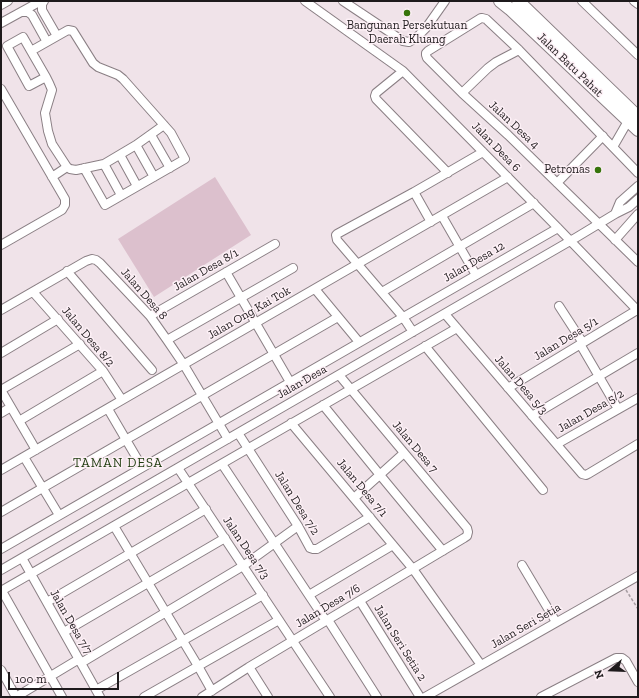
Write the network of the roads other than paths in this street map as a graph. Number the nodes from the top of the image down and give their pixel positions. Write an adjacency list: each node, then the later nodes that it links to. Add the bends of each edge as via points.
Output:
1 (8, 1): 11 (street)
2 (42, 1): 12 (street); 14 (street, via 42,10)
3 (305, 1): 19 (street, Jalan Desa 6)
4 (343, 1): 5 (street, via 403,41 409,42 426,28)
5 (445, 1)
6 (500, 1): 23 (highway, Jalan Batu Pahat)
7 (518, 1): 23 (highway, Jalan Batu Pahat)
8 (582, 1): 18 (street)
9 (634, 1): 10 (street)
10 (638, 4)
11 (1, 5)
12 (22, 12): 13 (street); 15 (street, via 32,15)
13 (1, 24)
14 (57, 36): 15 (street); 24 (street, via 68,30 74,31 93,63 123,79)
15 (47, 42): 17 (street)
16 (519, 50): 22 (street, via 488,68); 22 (street, Jalan Desa 4, via 488,21 481,18 428,51 426,55 429,60); 26 (street)
17 (31, 51): 20 (street); 20 (street, via 23,37 7,46 29,86)
18 (638, 55)
19 (403, 71): 30 (street, Jalan Desa 6); 36 (street, via 376,94 376,99)
20 (46, 77): 33 (street, via 52,90 45,113 48,131 52,144)
21 (1, 89): 38 (street)
22 (462, 93): 41 (street, Jalan Desa 4)
23 (634, 123): 27 (highway); 29 (street)
24 (164, 125): 25 (street); 35 (street, via 186,159)
25 (151, 135): 28 (street); 35 (street)
26 (603, 136): 29 (street); 41 (street)
27 (638, 140)
28 (136, 145): 31 (street); 39 (street)
29 (613, 147): 37 (street)
30 (483, 152): 36 (street); 40 (street, Jalan Desa 6)
31 (120, 155): 32 (street); 42 (street)
32 (104, 164): 34 (street); 45 (street)
33 (67, 167): 34 (street, via 70,170); 38 (street)
34 (84, 168): 45 (street, via 105,205)
35 (170, 168): 39 (street)
36 (448, 173): 44 (street)
37 (638, 173)
38 (52, 177): 56 (street, via 64,199 65,206 62,210)
39 (154, 177): 42 (street)
40 (508, 177): 47 (street, Jalan Desa 6); 50 (street, Jalan Ong Kai Tok)
41 (557, 183): 52 (street, Jalan Desa 4)
42 (137, 186): 45 (street)
43 (638, 186): 48 (street, Jalan Desa, via 620,202)
44 (414, 192): 51 (street); 60 (street, via 337,234 337,240)
45 (121, 195)
46 (638, 199): 48 (street, Jalan Desa, via 630,207)
47 (534, 203): 53 (street, Jalan Desa 6); 58 (street)
48 (615, 214): 52 (street, Jalan Desa)
49 (638, 214): 55 (street)
50 (442, 216): 51 (street, Jalan Ong Kai Tok); 58 (street)
51 (431, 222): 60 (street, Jalan Ong Kai Tok)
52 (597, 225): 54 (street, Jalan Desa); 55 (street, Jalan Desa 4)
53 (558, 228): 54 (street, Jalan Desa 6); 64 (street, Jalan Desa 12)
54 (574, 239): 71 (street, Jalan Desa 6); 72 (street, Jalan Desa)
55 (616, 240): 59 (street, Jalan Desa 4)
56 (1, 244)
57 (275, 244): 63 (street, Jalan Desa 8/1)
58 (460, 247): 64 (street); 67 (street)
59 (638, 262)
60 (358, 264): 65 (street, Jalan Ong Kai Tok); 67 (street)
61 (293, 268): 68 (street)
62 (67, 271): 66 (street, Jalan Desa 8); 73 (street, Jalan Desa 8, via 92,259 100,262); 89 (street)
63 (226, 272): 68 (street); 73 (street, Jalan Desa 8/1)
64 (476, 275): 75 (street, Jalan Desa 12)
65 (315, 289): 74 (street); 77 (street, Jalan Ong Kai Tok)
66 (33, 292): 70 (street, Jalan Desa 8); 76 (street, Jalan Desa 8/2)
67 (382, 292): 75 (street)
68 (241, 298): 77 (street); 80 (street)
69 (559, 306): 83 (street)
70 (1, 310)
71 (637, 311): 83 (street, Jalan Desa 5/1)
72 (445, 314): 78 (street, Jalan Desa 5/3); 79 (street, Jalan Desa)
73 (150, 316): 80 (street, Jalan Desa 8)
74 (338, 317): 81 (street); 87 (street)
75 (403, 317): 79 (street); 81 (street, Jalan Desa)
76 (58, 319): 82 (street, Jalan Desa 8/2); 85 (street)
77 (255, 323): 87 (street); 88 (street, Jalan Ong Kai Tok)
78 (457, 328): 84 (street); 94 (street, Jalan Desa 5/3)
79 (413, 332): 91 (street, Jalan Desa)
80 (167, 340): 88 (street, Jalan Desa 8)
81 (359, 342): 93 (street, Jalan Desa)
82 (80, 344): 90 (street, Jalan Desa 8/2); 96 (street)
83 (582, 344): 92 (street); 94 (street, Jalan Desa 5/1)
84 (425, 346): 95 (street); 125 (street)
85 (1, 353)
86 (638, 353): 92 (street)
87 (273, 354): 93 (street); 97 (street)
88 (184, 365): 97 (street, Jalan Desa 8); 99 (street, Jalan Ong Kai Tok)
89 (152, 370)
90 (103, 371): 99 (street, Jalan Desa 8/2); 106 (street)
91 (339, 375): 95 (street, Jalan Desa 7); 109 (street, Jalan Desa)
92 (599, 376): 103 (street); 105 (street)
93 (290, 382): 107 (street, Jalan Desa)
94 (508, 388): 105 (street, Jalan Desa 5/3)
95 (351, 389): 100 (street); 116 (street, Jalan Desa 7)
96 (2, 394): 101 (street)
97 (202, 396): 107 (street, Jalan Desa 8); 111 (street)
98 (638, 398): 103 (street, Jalan Desa 5/2)
99 (122, 400): 102 (street, Jalan Ong Kai Tok)
100 (324, 404): 108 (street); 122 (street)
101 (11, 407): 104 (street); 106 (street)
102 (108, 409): 111 (street); 115 (street, Jalan Ong Kai Tok)
103 (618, 409): 112 (street, Jalan Desa 5/2)
104 (1, 413)
105 (532, 416): 112 (street, Jalan Desa 5/3)
106 (20, 421): 115 (street)
107 (218, 423): 110 (street, Jalan Desa 8); 119 (street, Jalan Desa)
108 (291, 423): 114 (street); 126 (street, Jalan Desa 7/1)
109 (238, 433): 110 (street, Jalan Desa); 114 (street, Jalan Desa 7/2)
110 (228, 439): 120 (street, Jalan Desa)
111 (126, 440): 119 (street); 124 (street)
112 (557, 444): 113 (street, Jalan Desa 5/3, via 579,472 588,474)
113 (638, 444)
114 (248, 448): 118 (street); 132 (street, Jalan Desa 7/2)
115 (36, 450): 117 (street, Jalan Ong Kai Tok)
116 (404, 453): 122 (street); 133 (street, Jalan Desa 7, via 467,528)
117 (24, 457): 121 (street, Jalan Ong Kai Tok); 124 (street)
118 (222, 464): 123 (street); 135 (street)
119 (142, 467): 129 (street, Jalan Desa)
120 (178, 468): 123 (street, Jalan Desa 7/3); 140 (street, Jalan Desa)
121 (1, 470)
122 (380, 475): 126 (street); 138 (street)
123 (189, 483): 127 (street, Jalan Desa 7/3); 131 (street)
124 (43, 488): 128 (street); 129 (street)
125 (543, 490)
126 (354, 498): 130 (street, Jalan Desa 7/1)
127 (206, 509): 134 (street, Jalan Desa 7/3); 139 (street)
128 (1, 512)
129 (59, 515): 137 (street, Jalan Desa)
130 (370, 517): 132 (street, Jalan Desa 7/2, via 317,549 310,548); 136 (street, Jalan Desa 7/1)
131 (114, 526): 139 (street); 145 (street)
132 (298, 526): 135 (street)
133 (467, 536): 138 (street, Jalan Desa 7/6)
134 (225, 538): 142 (street, Jalan Desa 7/3); 147 (street)
135 (274, 543): 142 (street); 150 (street)
136 (393, 545): 143 (street, Jalan Desa 7/1); 150 (street)
137 (1, 549)
138 (443, 551): 143 (street, Jalan Desa 7/6)
139 (130, 553): 147 (street); 152 (street)
140 (22, 558): 144 (street, Jalan Desa); 145 (street, Jalan Desa 7/7)
141 (522, 565): 156 (street)
142 (243, 566): 149 (street, Jalan Desa 7/3); 153 (street)
143 (413, 569): 151 (street, Jalan Desa 7/6); 161 (street, Jalan Desa 7/1)
144 (1, 570)
145 (31, 574): 148 (street); 152 (street, Jalan Desa 7/7)
146 (638, 576): 156 (street, Jalan Seri Setia)
147 (148, 583): 153 (street); 157 (street)
148 (2, 591): 165 (street)
149 (263, 595): 154 (street, Jalan Desa 7/3); 158 (street)
150 (309, 595): 155 (street)
151 (360, 601): 155 (street, Jalan Desa 7/6); 176 (street, Jalan Seri Setia 2)
152 (47, 602): 157 (street, Jalan Desa 7/7)
153 (166, 612): 158 (street); 160 (street)
154 (279, 620): 159 (street, Jalan Desa 7/3); 162 (street)
155 (327, 621): 159 (street, Jalan Desa 7/6); 175 (street)
156 (556, 622): 161 (street, Jalan Seri Setia)
157 (64, 632): 160 (street, Jalan Desa 7/7)
158 (183, 641): 162 (street); 168 (street)
159 (293, 641): 163 (street, Jalan Desa 7/6); 174 (street, Jalan Desa 7/3)
160 (80, 661): 165 (street); 168 (street, Jalan Desa 7/7)
161 (481, 665): 177 (street, Jalan Seri Setia)
162 (198, 666): 167 (street); 171 (street)
163 (250, 667): 167 (street, Jalan Desa 7/6); 173 (street)
164 (1, 670): 169 (street)
165 (50, 676): 169 (street); 170 (street)
166 (638, 682): 178 (street, via 626,661 616,658)
167 (212, 691): 172 (street, Jalan Desa 7/6)
168 (98, 694)
169 (16, 697)
170 (62, 697)
171 (144, 697)
172 (202, 697)
173 (268, 697)
174 (330, 697)
175 (377, 697)
176 (420, 697)
177 (425, 697)
178 (541, 697)

